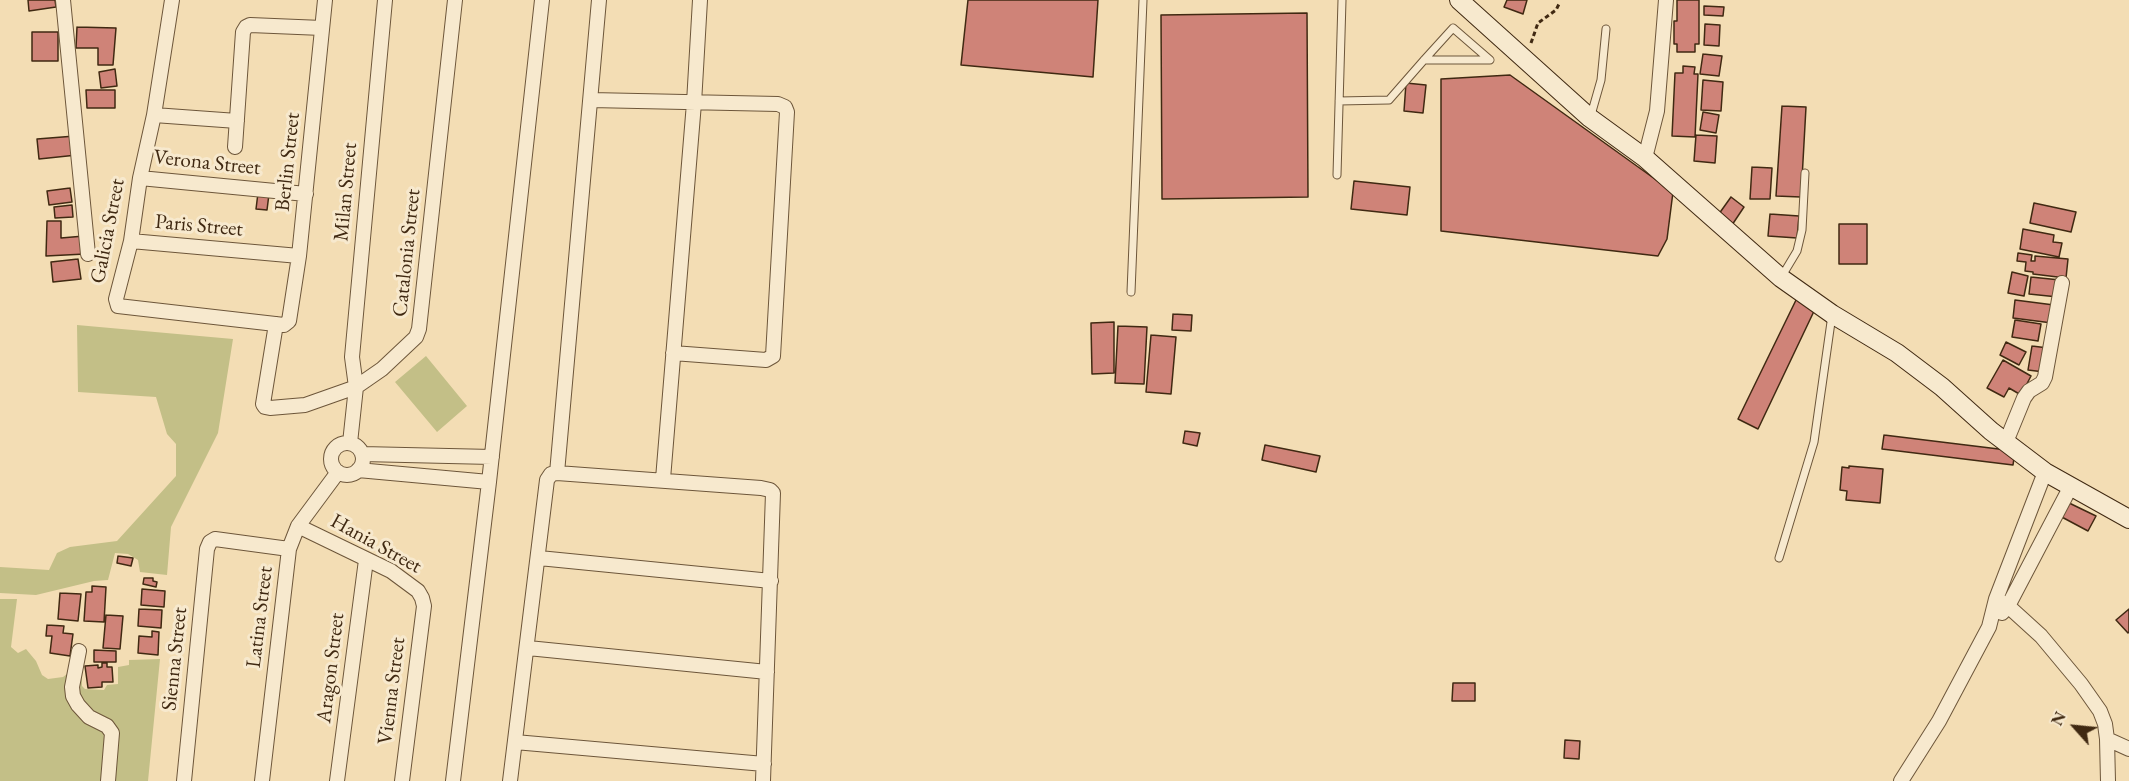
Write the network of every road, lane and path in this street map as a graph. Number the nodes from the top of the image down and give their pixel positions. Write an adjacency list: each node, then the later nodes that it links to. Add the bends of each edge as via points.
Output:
1 (63, 0): 31 (street)
2 (172, 0): 21 (street, Galicia Street)
3 (325, 0): 14 (street, Berlin Street)
4 (385, 0): 39 (street, Milan Street, via 352,357)
5 (455, 0): 39 (street, Catalonia Street, via 419,329 412,343)
6 (542, 0): 46 (street)
7 (599, 0): 18 (street)
8 (700, 0): 20 (street)
9 (1143, 0): 35 (lane)
10 (1342, 0): 19 (lane)
11 (1459, 0): 16 (street)
12 (1666, 0): 25 (street, via 1657,111)
13 (1559, 4): 16 (path, via 1538,23)
14 (322, 28): 23 (street, via 246,27); 29 (street, Berlin Street)
15 (1606, 30): 22 (lane, via 1601,80)
16 (1524, 58): 22 (street)
17 (1424, 60): 17 (lane, via 1452,28 1490,60 1479,60); 19 (lane, via 1389,100)
18 (591, 100): 20 (street); 50 (street)
19 (1339, 101): 27 (lane)
20 (694, 103): 38 (street); 38 (street, via 778,104 785,106 787,112 774,354 766,360)
21 (154, 115): 23 (street); 28 (street, Galicia Street)
22 (1590, 118): 25 (street)
23 (237, 121): 24 (street)
24 (234, 147)
25 (1645, 158): 33 (street)
26 (1805, 173): 33 (lane, via 1802,230 1797,251)
27 (1337, 174)
28 (140, 178): 29 (street, Verona Street); 30 (street, Galicia Street)
29 (306, 194): 32 (street, Berlin Street)
30 (131, 241): 32 (street, Paris Street); 37 (street, Galicia Street, via 116,299 118,306)
31 (88, 254)
32 (299, 256): 37 (street, Berlin Street, via 289,321)
33 (1781, 278): 36 (street)
34 (2062, 283): 41 (street, via 2046,377 2024,398)
35 (1131, 292)
36 (1832, 314): 41 (street, via 1897,353); 60 (lane, via 1814,442)
37 (280, 324): 40 (street, Berlin Street)
38 (673, 353): 52 (street)
39 (356, 387): 40 (street, Catalonia Street, via 305,405); 42 (street, Milan Street)
40 (264, 407)
41 (2006, 442): 49 (street)
42 (350, 443): 43 (street); 48 (street, via 339,445 333,453 332,464)
43 (362, 454): 44 (street); 47 (street)
44 (425, 456): 45 (street); 51 (street)
45 (463, 456): 46 (street); 53 (street)
46 (492, 457): 54 (street)
47 (358, 470): 48 (street, via 348,475); 51 (street)
48 (338, 472): 57 (street, Latina Street)
49 (2045, 472): 55 (street); 63 (street)
50 (557, 473): 52 (street); 59 (street, via 548,480)
51 (425, 477): 53 (street)
52 (663, 479): 62 (street, via 770,490)
53 (461, 480): 54 (street)
54 (489, 482): 77 (street)
55 (2071, 486): 56 (street); 63 (street)
56 (2129, 519)
57 (298, 526): 58 (street, Latina Street); 61 (street, Hania Street)
58 (289, 549): 73 (street, Sienna Street, via 215,539 210,542); 74 (street, Latina Street)
59 (539, 558): 62 (street); 65 (street)
60 (1779, 558)
61 (366, 560): 64 (street, Hania Street, via 391,571 418,591); 75 (street, Aragon Street)
62 (771, 581): 67 (street)
63 (2002, 602): 68 (street, via 2041,636 2081,684 2100,711); 80 (street, via 1939,721)
64 (424, 606): 76 (street, Vienna Street)
65 (528, 648): 67 (street); 69 (street)
66 (79, 651): 72 (street, via 73,696 89,717 112,733)
67 (767, 672): 71 (street)
68 (2108, 739): 70 (street); 81 (street)
69 (515, 742): 71 (street); 78 (street)
70 (2129, 749)
71 (764, 764): 79 (street)
72 (108, 781)
73 (184, 781)
74 (262, 781)
75 (337, 781)
76 (402, 781)
77 (453, 781)
78 (510, 781)
79 (763, 781)
80 (1901, 781)
81 (2108, 781)

